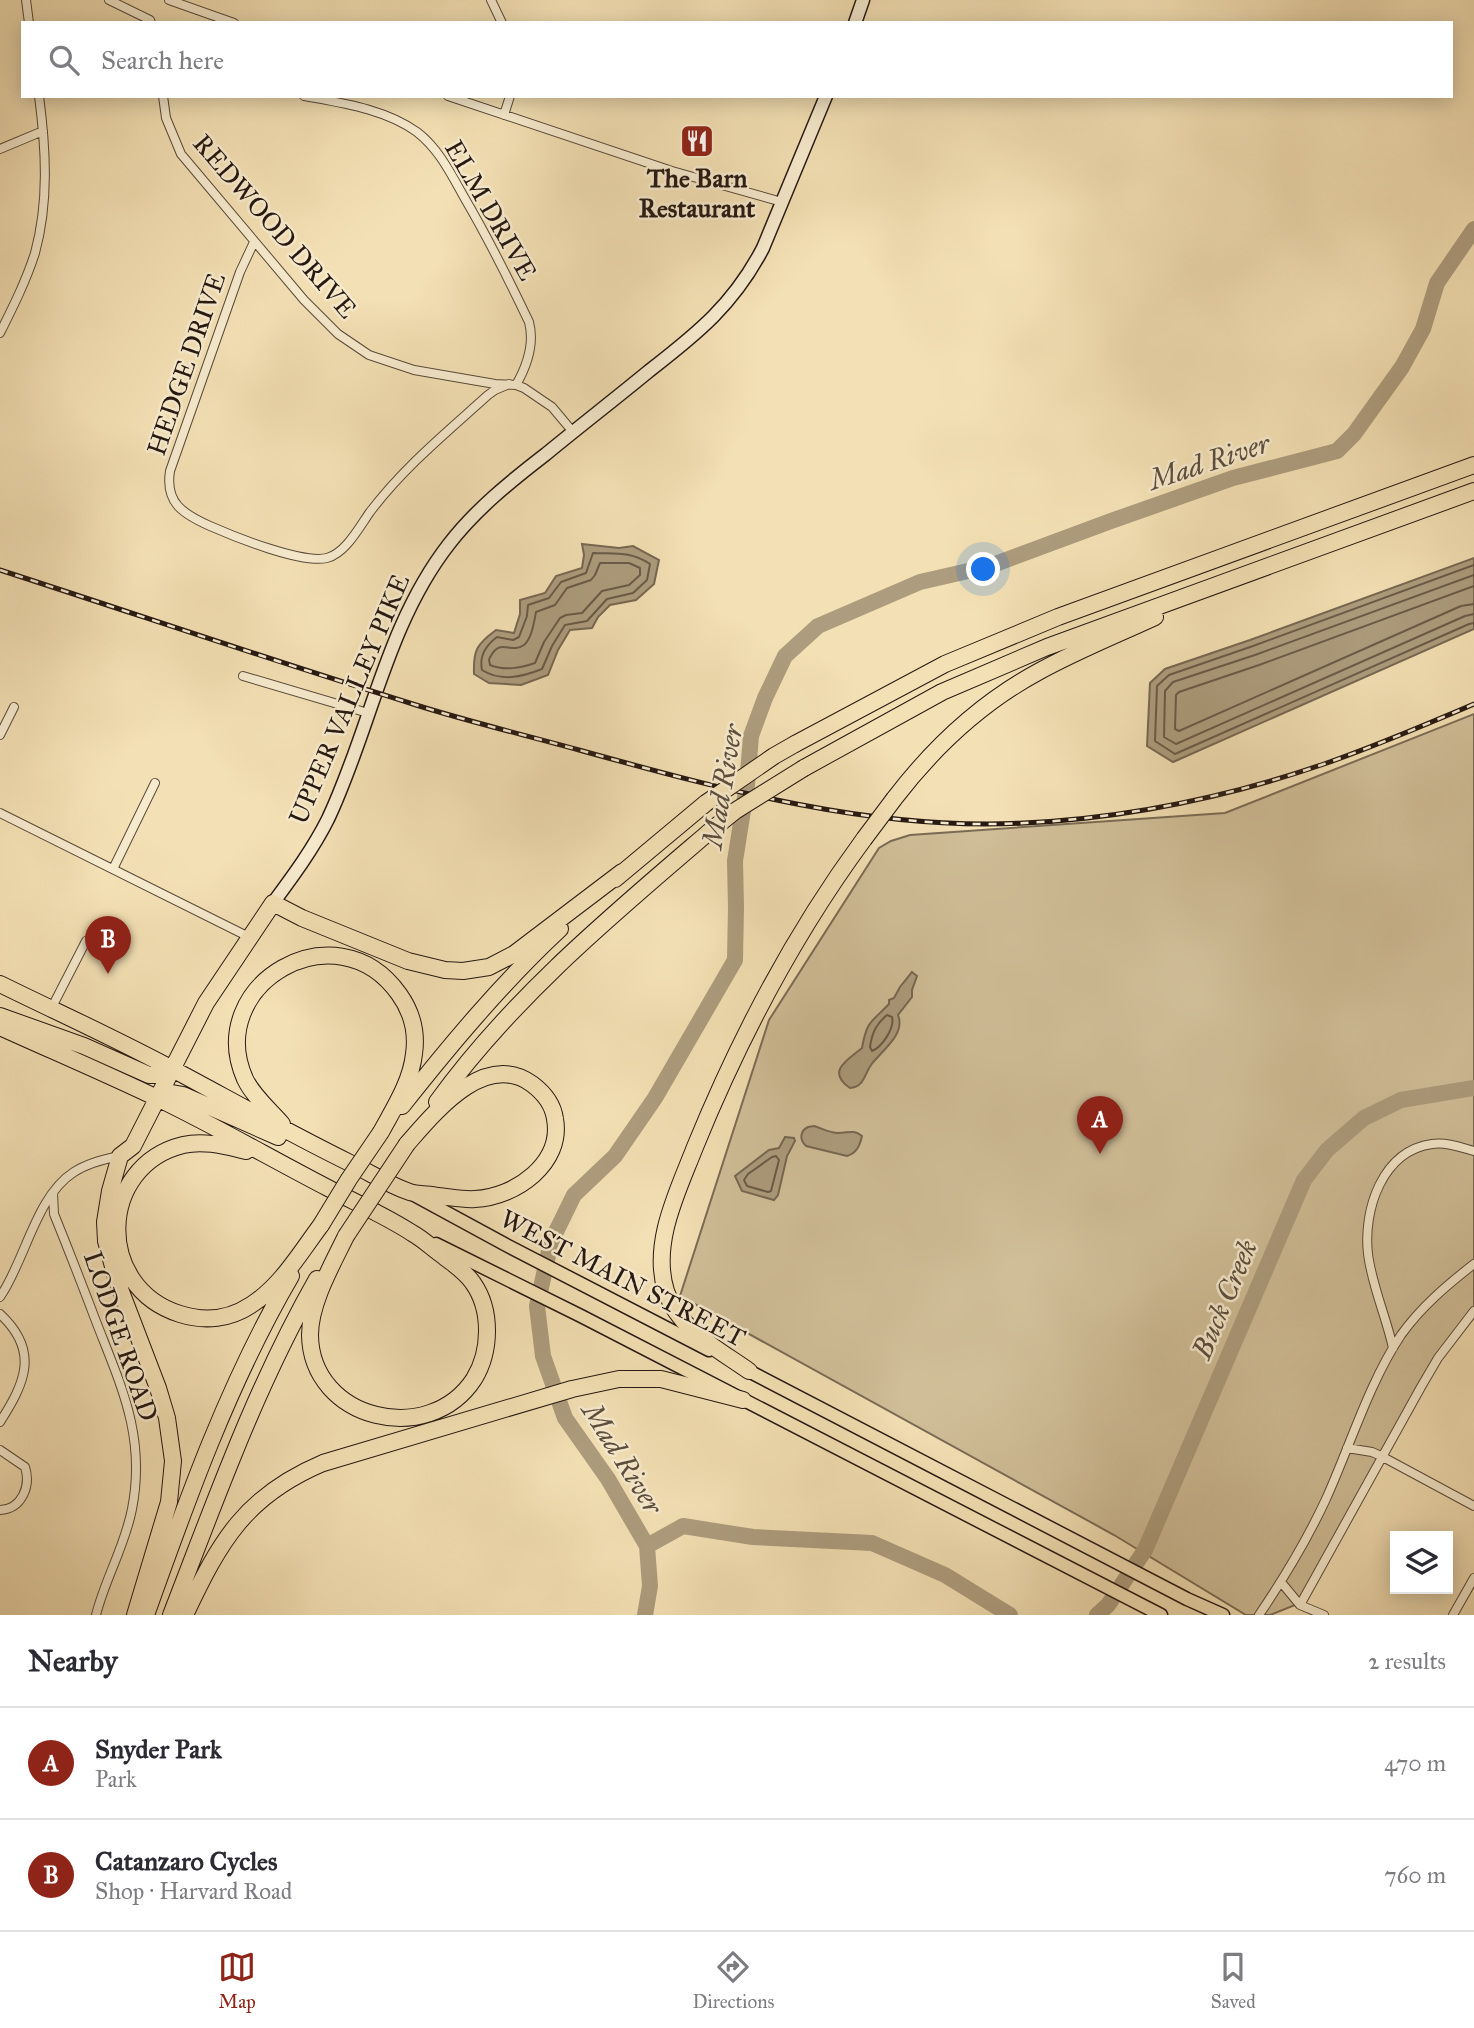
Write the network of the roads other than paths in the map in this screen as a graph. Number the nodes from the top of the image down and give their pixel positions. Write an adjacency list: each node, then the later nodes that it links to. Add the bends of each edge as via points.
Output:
1 (26, 0): 6 (street)
2 (109, 0): 7 (street)
3 (169, 0): 8 (street)
4 (491, 0): 9 (street)
5 (863, 0): 10 (street)
6 (29, 21)
7 (150, 21)
8 (228, 21)
9 (501, 21)
10 (856, 21)
11 (39, 98): 18 (street)
12 (163, 98): 21 (street, REDWOOD DRIVE, via 181,154)
13 (315, 98): 23 (street, ELM DRIVE, via 386,116 415,131 436,151 529,323 532,335 525,369)
14 (454, 98): 17 (street)
15 (510, 98): 17 (street)
16 (825, 98): 20 (street, UPPER VALLEY PIKE)
17 (505, 116): 20 (street)
18 (43, 131): 19 (street); 22 (street, via 46,185 40,233 26,278)
19 (0, 149)
20 (782, 202): 24 (street, UPPER VALLEY PIKE, via 751,271 726,304 678,349)
21 (254, 242): 23 (street, REDWOOD DRIVE, via 327,324 369,355 414,370); 23 (street, HEDGE DRIVE, via 170,471 172,499 199,521 294,556 332,556 406,470 488,395)
22 (0, 333)
23 (512, 385): 24 (street, REDWOOD DRIVE, via 536,394)
24 (573, 432): 30 (street, UPPER VALLEY PIKE, via 490,500 436,561 401,624)
25 (1474, 465): 35 (highway, bridge, via 1134,588 945,664 757,767)
26 (1474, 491): 27 (highway)
27 (1252, 571): 47 (highway, bridge, via 942,692 736,811 611,915 536,987 461,1071); 62 (highway, bridge, via 1078,651 1016,685 951,735 916,772 820,902 723,1082 663,1241 662,1275 677,1314)
28 (243, 676): 30 (street)
29 (14, 707): 31 (street)
30 (368, 713): 36 (street, UPPER VALLEY PIKE, via 328,818)
31 (0, 735)
32 (155, 783): 34 (street)
33 (0, 813): 34 (street)
34 (113, 869): 37 (street)
35 (622, 872): 36 (highway, via 514,954 489,967 463,971 408,961); 45 (highway, via 509,980)
36 (273, 903): 37 (highway, UPPER VALLEY PIKE)
37 (249, 937): 43 (highway, UPPER VALLEY PIKE, via 206,1003)
38 (86, 941): 40 (street)
39 (0, 984): 40 (highway, WEST MAIN STREET)
40 (51, 1009): 43 (highway, WEST MAIN STREET)
41 (0, 1016): 43 (highway, via 149,1075 163,1076)
42 (0, 1027): 44 (highway, WEST MAIN STREET)
43 (173, 1069): 44 (highway, UPPER VALLEY PIKE); 46 (highway, WEST MAIN STREET)
44 (158, 1098): 49 (highway, UPPER VALLEY PIKE, via 133,1146); 50 (highway, via 183,1095 297,1146); 51 (highway, WEST MAIN STREET)
45 (381, 1132): 46 (highway, via 414,1056 415,1029 394,987 372,968 348,958 319,956 293,962 259,987 245,1009 238,1035 240,1065 250,1088); 54 (highway, bridge)
46 (291, 1134): 50 (highway, WEST MAIN STREET)
47 (407, 1144): 52 (highway, via 455,1095 487,1076 508,1074 528,1081 544,1095 554,1114 553,1147 541,1168 520,1185 474,1200); 56 (highway, bridge)
48 (1474, 1151): 61 (street, via 1441,1143 1419,1147 1392,1165 1377,1191 1369,1220 1368,1253)
49 (120, 1156): 53 (street, via 71,1173); 75 (highway, via 106,1208 106,1241 161,1398 173,1461 169,1502)
50 (337, 1157): 52 (highway, WEST MAIN STREET)
51 (271, 1158): 54 (highway, via 218,1144 192,1143 169,1150 146,1166 127,1189 117,1227 119,1253 138,1288 159,1306 190,1317 238,1312 284,1275); 55 (highway, WEST MAIN STREET)
52 (409, 1192): 62 (main road, WEST MAIN STREET)
53 (53, 1193): 58 (street); 74 (street, LODGE ROAD, via 54,1214 123,1392 136,1450 132,1513)
54 (321, 1225): 76 (highway, via 241,1373)
55 (413, 1233): 56 (highway, via 464,1271 475,1285 487,1329 479,1369 465,1390 447,1405 405,1418 377,1415 351,1405 330,1387 316,1362 310,1338 313,1318); 63 (main road, WEST MAIN STREET)
56 (346, 1236): 77 (highway, via 308,1296 263,1384)
57 (1474, 1264): 61 (street, via 1431,1300)
58 (0, 1297)
59 (1474, 1311): 67 (street, via 1438,1358)
60 (0, 1314): 64 (street, via 20,1340 25,1365 20,1387)
61 (1393, 1348): 65 (street)
62 (749, 1371): 79 (main road, WEST MAIN STREET)
63 (743, 1400): 73 (main road, WEST MAIN STREET); 78 (highway, via 661,1379 620,1378 315,1466 287,1480 239,1520)
64 (0, 1422)
65 (1348, 1448): 67 (street); 71 (street, via 1313,1527)
66 (0, 1450): 69 (street, via 24,1467 28,1483 18,1503)
67 (1381, 1456): 68 (street); 72 (street)
68 (1474, 1506)
69 (0, 1510)
70 (1474, 1578): 82 (street)
71 (1281, 1582): 72 (street); 80 (street)
72 (1300, 1605): 81 (street)
73 (1158, 1613)
74 (96, 1615)
75 (135, 1615)
76 (146, 1615)
77 (171, 1615)
78 (185, 1615)
79 (1223, 1615)
80 (1259, 1615)
81 (1324, 1615)
82 (1453, 1615)

